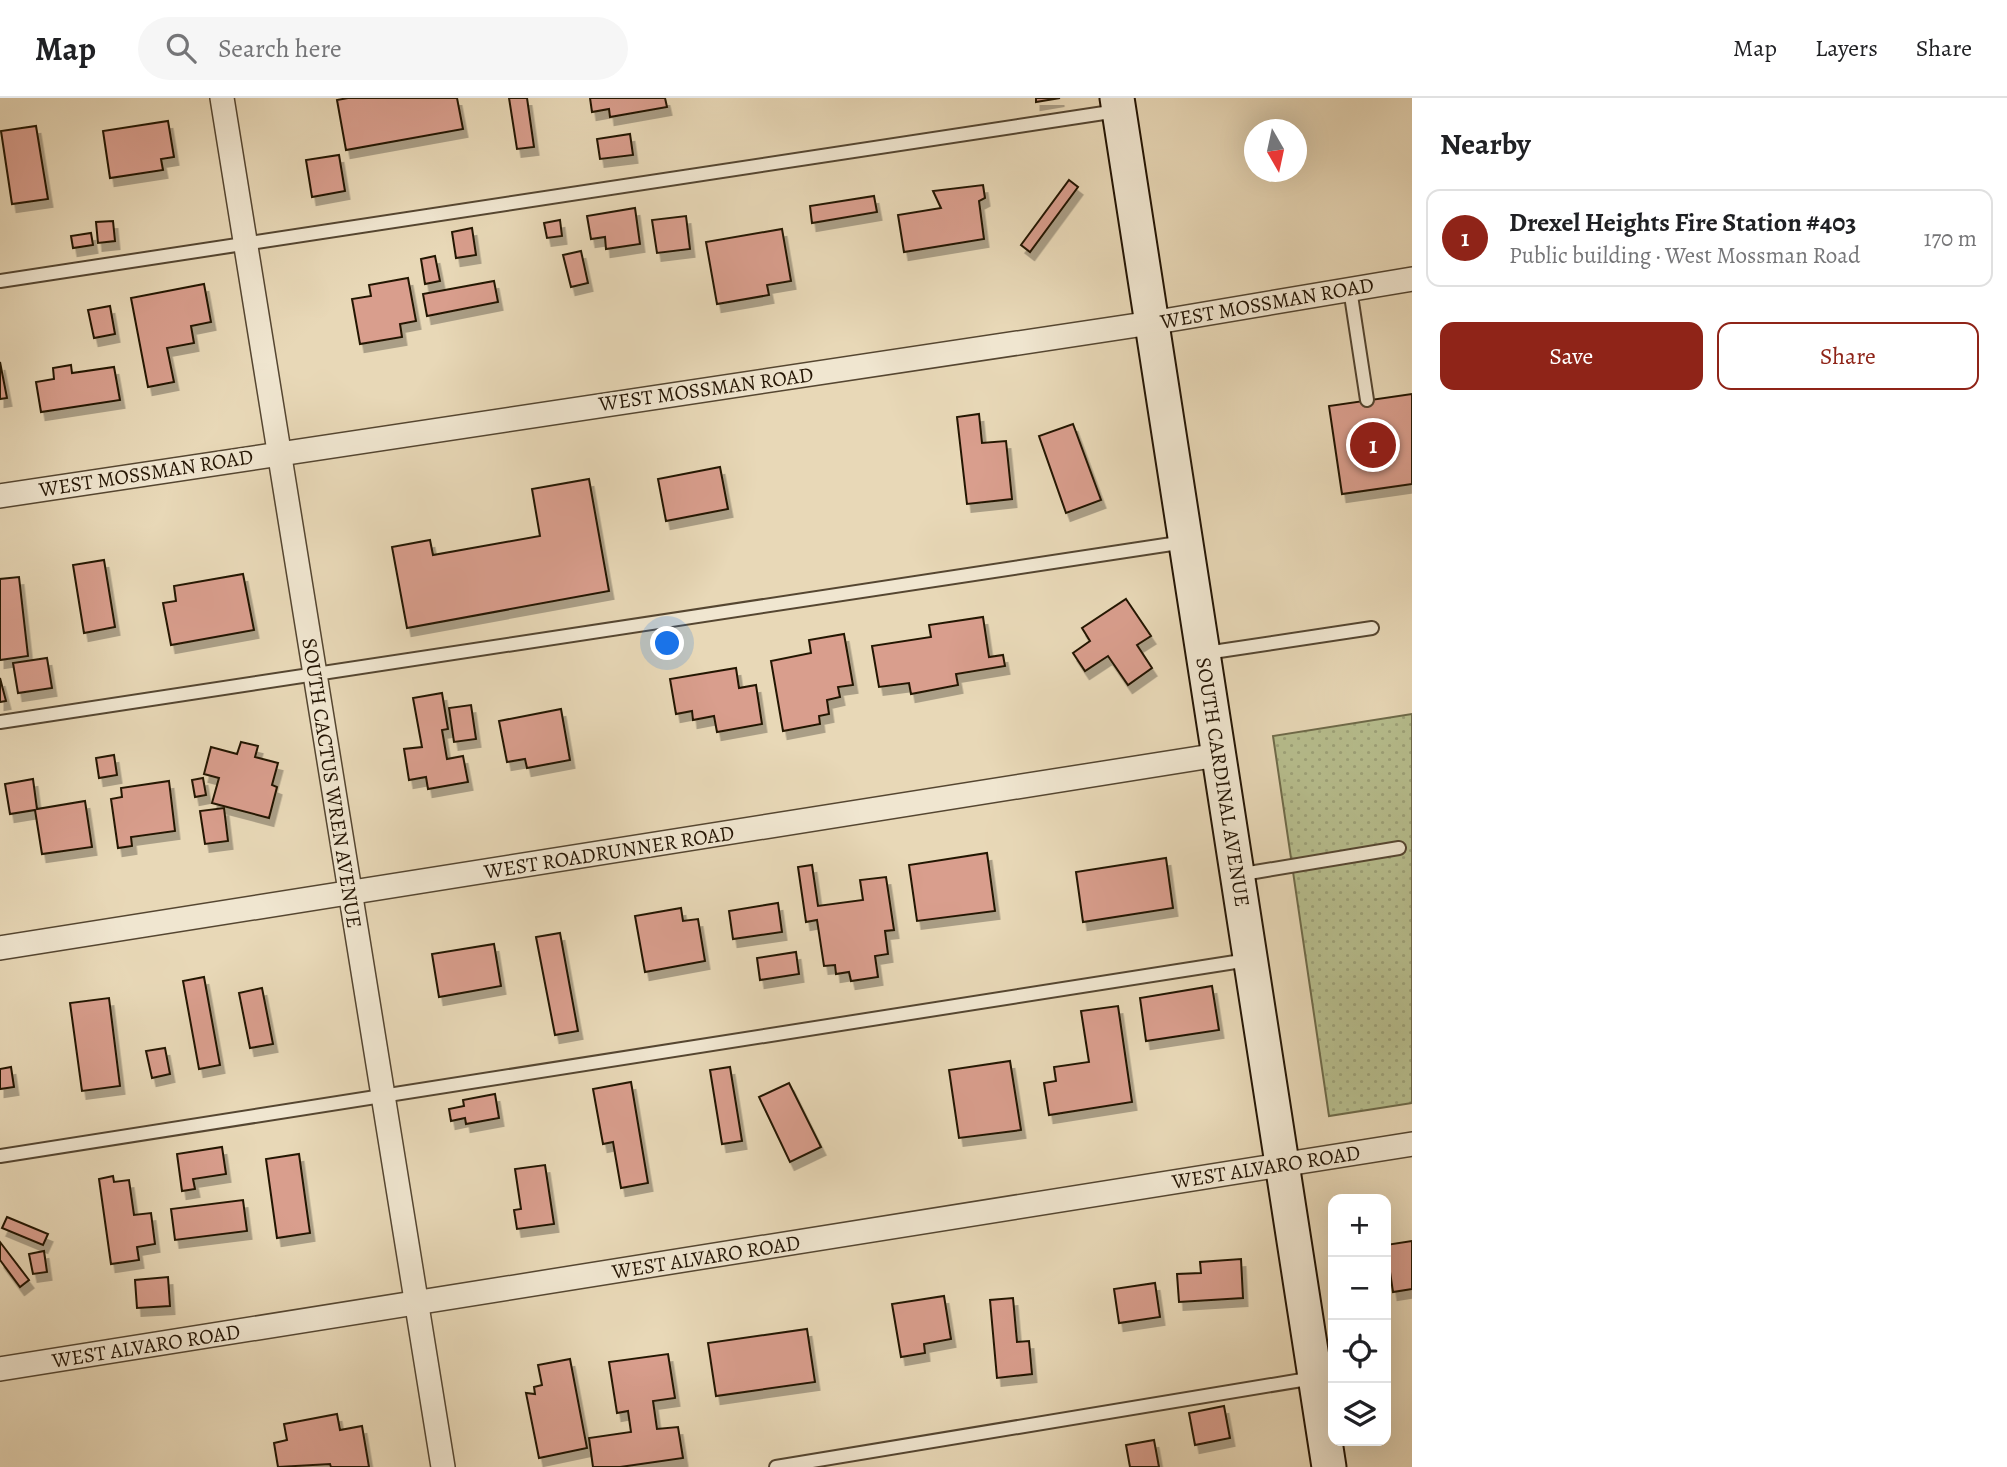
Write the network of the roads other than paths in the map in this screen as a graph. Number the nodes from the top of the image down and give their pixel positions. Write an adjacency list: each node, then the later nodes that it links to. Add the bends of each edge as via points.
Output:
1 (222, 98): 3 (street, SOUTH CACTUS WREN AVENUE)
2 (1118, 104): 3 (lane); 7 (main road, SOUTH CARDINAL AVENUE)
3 (246, 242): 5 (lane); 9 (street, SOUTH CACTUS WREN AVENUE)
4 (1412, 279): 6 (street, WEST MOSSMAN ROAD)
5 (0, 281)
6 (1350, 289): 7 (street, WEST MOSSMAN ROAD); 8 (lane)
7 (1151, 323): 9 (street, WEST MOSSMAN ROAD); 11 (main road, SOUTH CARDINAL AVENUE)
8 (1367, 400)
9 (279, 452): 10 (street, WEST MOSSMAN ROAD); 14 (street, SOUTH CACTUS WREN AVENUE)
10 (0, 496)
11 (1185, 542): 13 (main road, SOUTH CARDINAL AVENUE); 14 (lane)
12 (1372, 628): 13 (lane)
13 (1203, 653): 16 (main road, SOUTH CARDINAL AVENUE)
14 (315, 674): 15 (lane); 19 (street, SOUTH CACTUS WREN AVENUE)
15 (0, 722)
16 (1218, 755): 18 (main road, SOUTH CARDINAL AVENUE); 19 (street, WEST ROADRUNNER ROAD)
17 (1399, 848): 18 (lane)
18 (1237, 875): 21 (main road, SOUTH CARDINAL AVENUE)
19 (350, 893): 20 (street, WEST ROADRUNNER ROAD); 22 (street, SOUTH CACTUS WREN AVENUE)
20 (0, 948)
21 (1252, 959): 22 (lane); 25 (main road, SOUTH CARDINAL AVENUE)
22 (383, 1096): 24 (lane); 26 (street, SOUTH CACTUS WREN AVENUE)
23 (1412, 1144): 25 (street, WEST ALVARO ROAD)
24 (0, 1156)
25 (1284, 1164): 26 (street, WEST ALVARO ROAD); 28 (main road, SOUTH CARDINAL AVENUE)
26 (416, 1303): 27 (street, WEST ALVARO ROAD); 29 (street, SOUTH CACTUS WREN AVENUE)
27 (0, 1369)
28 (1316, 1378): 30 (lane); 31 (main road, SOUTH CARDINAL AVENUE)
29 (443, 1467)
30 (776, 1467)
31 (1329, 1467)

